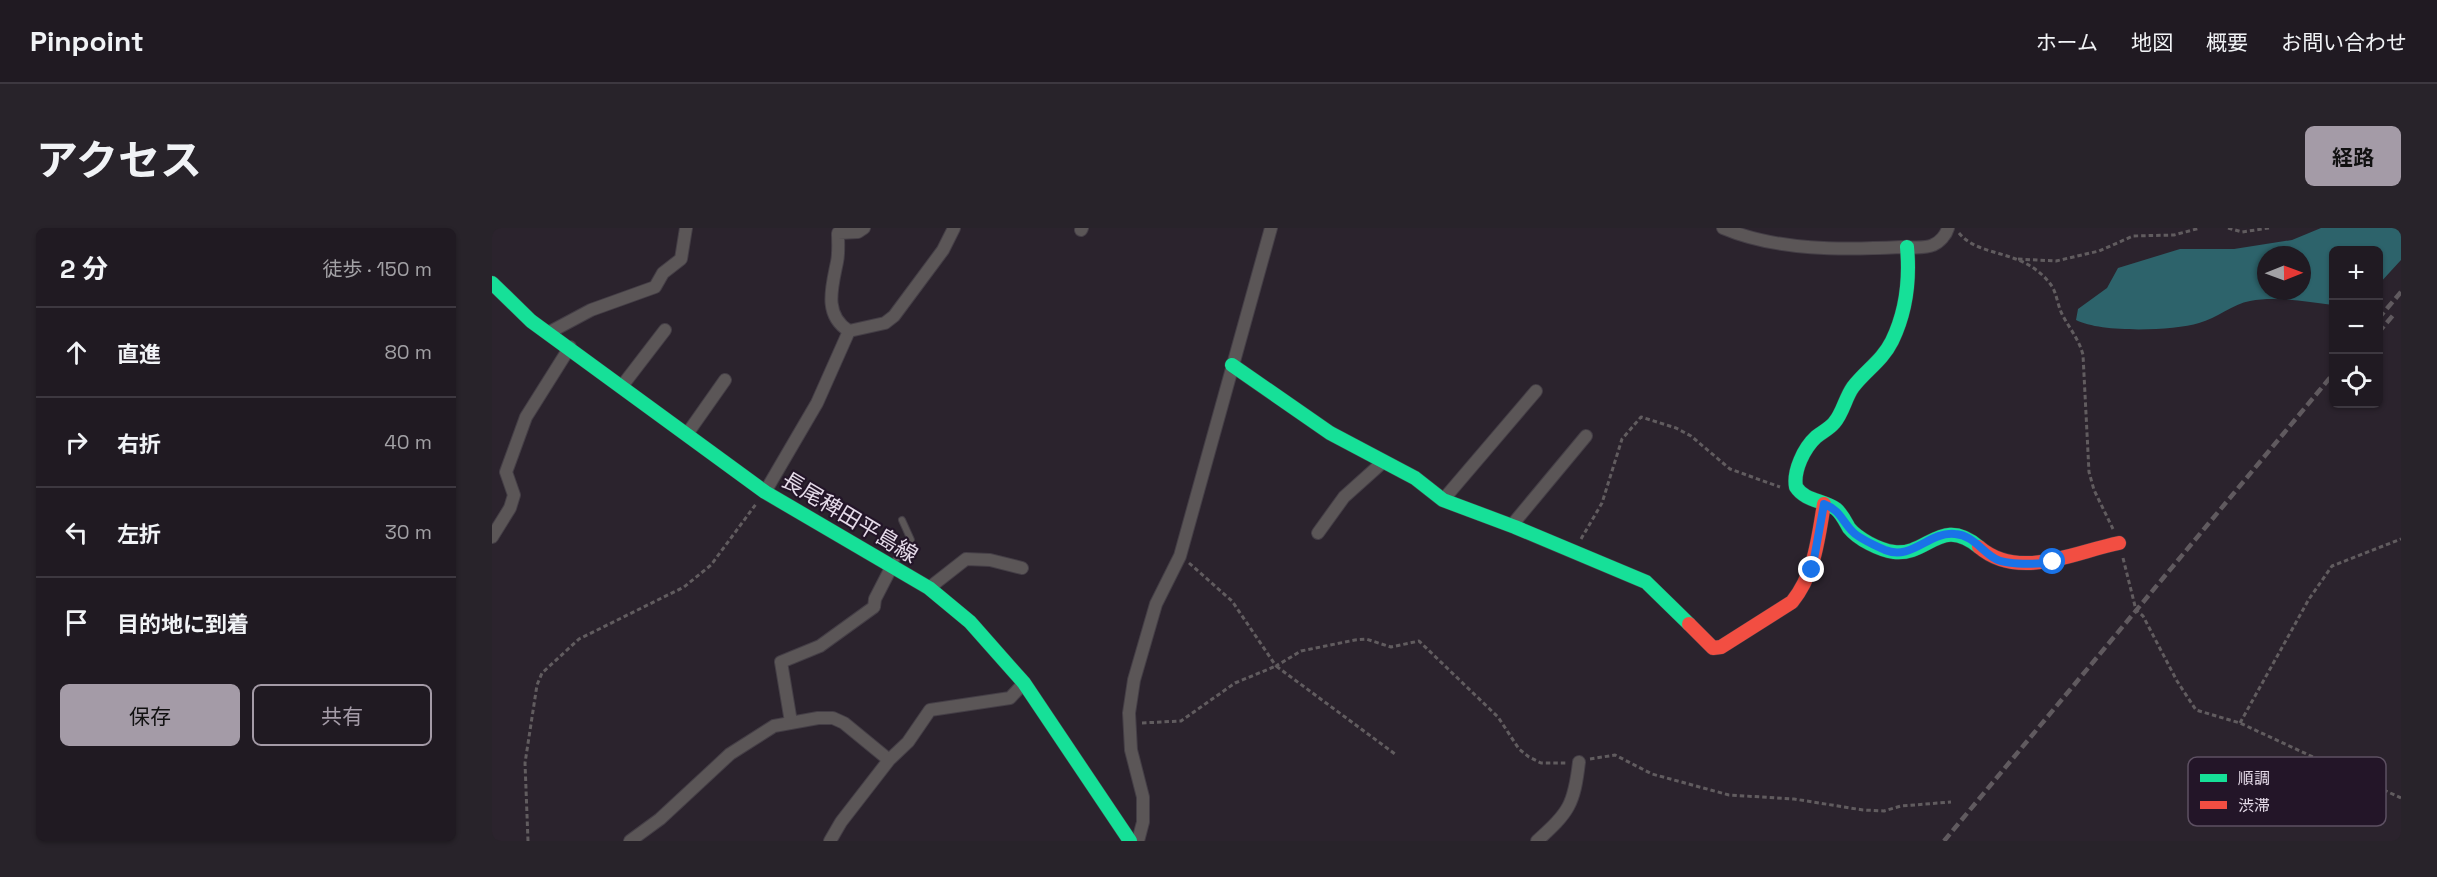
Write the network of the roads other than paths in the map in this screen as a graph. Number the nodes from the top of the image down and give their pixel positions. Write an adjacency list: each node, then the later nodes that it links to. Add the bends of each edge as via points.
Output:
1 (686, 228): 11 (street, via 681,259 663,273 655,287 591,310)
2 (864, 228): 10 (street, via 838,233 830,303 834,317)
3 (954, 228): 10 (street, via 932,267 894,316 885,323)
4 (1271, 228): 13 (street)
5 (1723, 228): 7 (street, via 1741,236 1793,245)
6 (1948, 228): 7 (street, via 1932,246)
7 (1907, 247): 22 (street, via 1908,290 1887,351 1851,389 1836,421 1807,449 1794,479 1796,489)
8 (492, 283): 11 (street, 長尾稗田平島線)
9 (665, 330): 15 (street)
10 (849, 331): 20 (street, via 817,404)
11 (548, 333): 12 (street, 長尾稗田平島線)
12 (570, 347): 15 (street, 長尾稗田平島線); 26 (street, via 526,417 506,472 514,495)
13 (1232, 365): 19 (street, via 1330,433); 38 (street, via 1180,556 1156,604 1134,680 1129,713 1131,750 1143,797)
14 (725, 380): 17 (street)
15 (622, 386): 17 (street, 長尾稗田平島線)
16 (1536, 390): 21 (street)
17 (687, 434): 20 (street, 長尾稗田平島線)
18 (1586, 436): 24 (street)
19 (1383, 462): 21 (street, via 1415,478); 25 (street, via 1344,497)
20 (765, 492): 28 (street, 長尾稗田平島線)
21 (1443, 500): 24 (street)
22 (1824, 504): 24 (street, via 1812,570 1800,593 1792,602 1713,648 1646,582); 27 (street, via 1834,507 1854,533 1893,552 1910,551 1936,536 1957,534 1976,542 1994,558 2042,564)
23 (902, 520): 28 (lane, via 911,540)
24 (1512, 525)
25 (1318, 533)
26 (492, 537)
27 (2119, 543)
28 (892, 566): 30 (street, 長尾稗田平島線); 32 (street, via 874,607 820,646 781,662)
29 (1022, 568): 30 (street, via 966,559)
30 (929, 588): 31 (street, 長尾稗田平島線, via 978,630)
31 (1024, 683): 33 (street, via 1010,698 930,710 908,742); 37 (street, 長尾稗田平島線)
32 (791, 722): 33 (street, via 833,718); 35 (street, via 774,726 730,754 660,819)
33 (889, 760): 36 (street)
34 (1579, 762): 39 (street, via 1576,792 1563,817)
35 (630, 841)
36 (830, 841)
37 (1130, 841)
38 (1138, 841)
39 (1537, 841)

